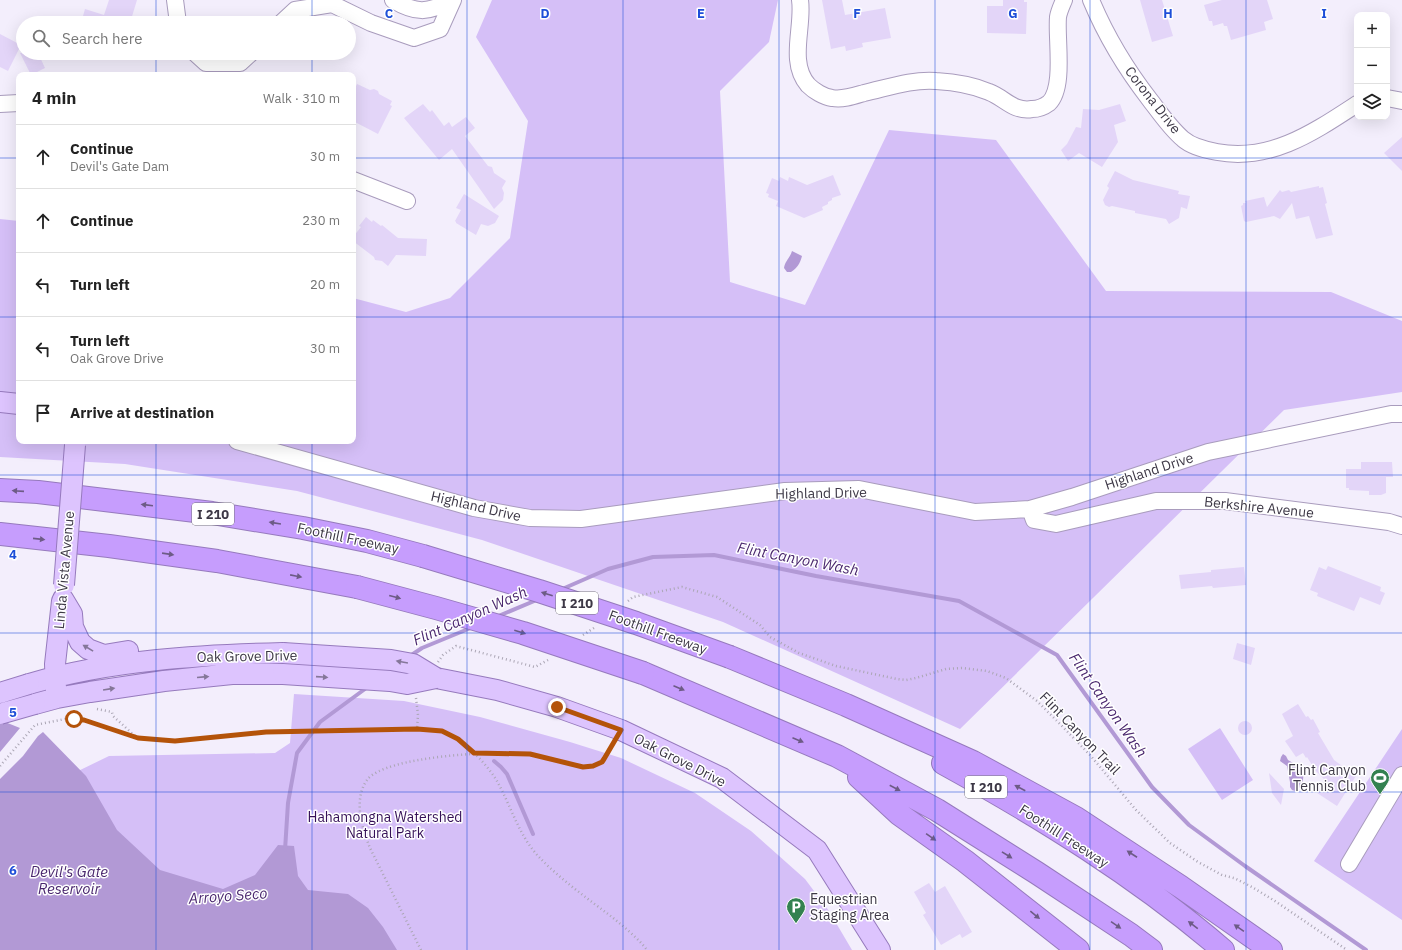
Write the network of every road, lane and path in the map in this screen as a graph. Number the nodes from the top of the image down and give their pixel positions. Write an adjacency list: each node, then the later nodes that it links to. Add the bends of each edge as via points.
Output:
1 (174, 0): 7 (street)
2 (393, 0): 3 (street, via 422,11 438,8)
3 (452, 0): 8 (street, via 440,29 414,38 371,23 332,4 295,10)
4 (800, 0): 5 (street, via 800,69 808,85 818,93 831,98 844,98 910,83 935,81 990,92 1024,110 1038,109 1049,102 1056,90 1059,71 1058,16)
5 (1064, 0)
6 (1092, 0): 15 (street, Corona Drive, via 1114,47 1133,79 1184,140 1204,150 1233,155 1264,152 1298,140)
7 (177, 16)
8 (289, 16)
9 (243, 60): 10 (street, via 240,63)
10 (201, 64)
11 (1390, 99): 12 (street)
12 (1402, 101)
13 (16, 103): 14 (street)
14 (0, 104)
15 (1354, 106)
16 (356, 181): 17 (street)
17 (406, 201)
18 (0, 402): 19 (main road)
19 (16, 404)
20 (1402, 414): 24 (street, Highland Drive, via 1391,414 1208,452)
21 (75, 444): 27 (main road, Linda Vista Avenue, bridge)
22 (248, 444): 24 (street, Highland Drive, via 474,508 530,518 581,519 785,491 859,489 975,512)
23 (0, 490): 33 (highway, Foothill Freeway / I 210, one-way to 23, bridge, via 540,591 367,541 212,513 38,492)
24 (1030, 509): 25 (street, Berkshire Avenue, via 1034,520 1056,524 1156,501 1225,501 1389,522)
25 (1402, 526)
26 (0, 534): 46 (highway, one-way to 46, bridge, via 217,560 357,587 523,633 643,673)
27 (63, 592): 31 (main road, one-way to 27, via 198,644 104,655 88,649 80,642 73,627 72,614); 35 (main road, Linda Vista Avenue, via 54,664)
28 (627, 602): 57 (path, Flint Canyon Trail, via 633,597 682,587 717,597 760,625 770,637 799,653 836,666 897,679 916,678 946,669 962,668 987,671 1006,678 1057,720 1136,810 1170,843 1198,862 1240,881 1275,901)
29 (597, 625): 30 (path)
30 (579, 638)
31 (221, 654): 35 (main road, Oak Grove Drive, via 157,660); 36 (main road, Oak Grove Drive, one-way to 31, bridge, via 413,664 399,661 283,653)
32 (443, 655): 34 (path, via 456,646 535,667)
33 (730, 657): 55 (highway, Foothill Freeway / I 210, one-way to 33, via 1140,885 994,791 837,708); 56 (highway, one-way to 33, via 1076,818 973,762)
34 (549, 659)
35 (55, 677): 37 (main road, Oak Grove Drive, bridge); 39 (main road, Linda Vista Avenue)
36 (436, 678): 39 (main road, Oak Grove Drive, one-way to 36, bridge, via 164,680 232,674 283,674 407,684); 43 (main road, Oak Grove Drive, via 497,690 557,707)
37 (0, 693)
38 (416, 697): 42 (path)
39 (56, 698): 41 (main road, Oak Grove Drive, bridge)
40 (90, 709): 44 (path, via 112,712 113,716)
41 (0, 714)
42 (417, 729): 44 (path, via 266,732 175,741); 45 (path, via 446,732)
43 (621, 730): 45 (path, via 602,762 593,766 583,767 530,754); 52 (main road, Oak Grove Drive, via 722,778 817,850)
44 (138, 738): 47 (path, via 84,720 54,721 35,725)
45 (474, 753): 50 (path, via 387,767 368,779 362,788 360,814 370,848); 51 (path, via 496,781 524,838 540,858 632,934)
46 (836, 756): 53 (highway, one-way to 53, via 899,814 965,861); 54 (highway, one-way to 54, via 937,810 1037,873)
47 (0, 766)
48 (1402, 775): 49 (street)
49 (1349, 864)
50 (421, 950)
51 (647, 950)
52 (880, 950)
53 (1078, 950)
54 (1151, 950)
55 (1223, 950)
56 (1271, 950)
57 (1346, 950)

